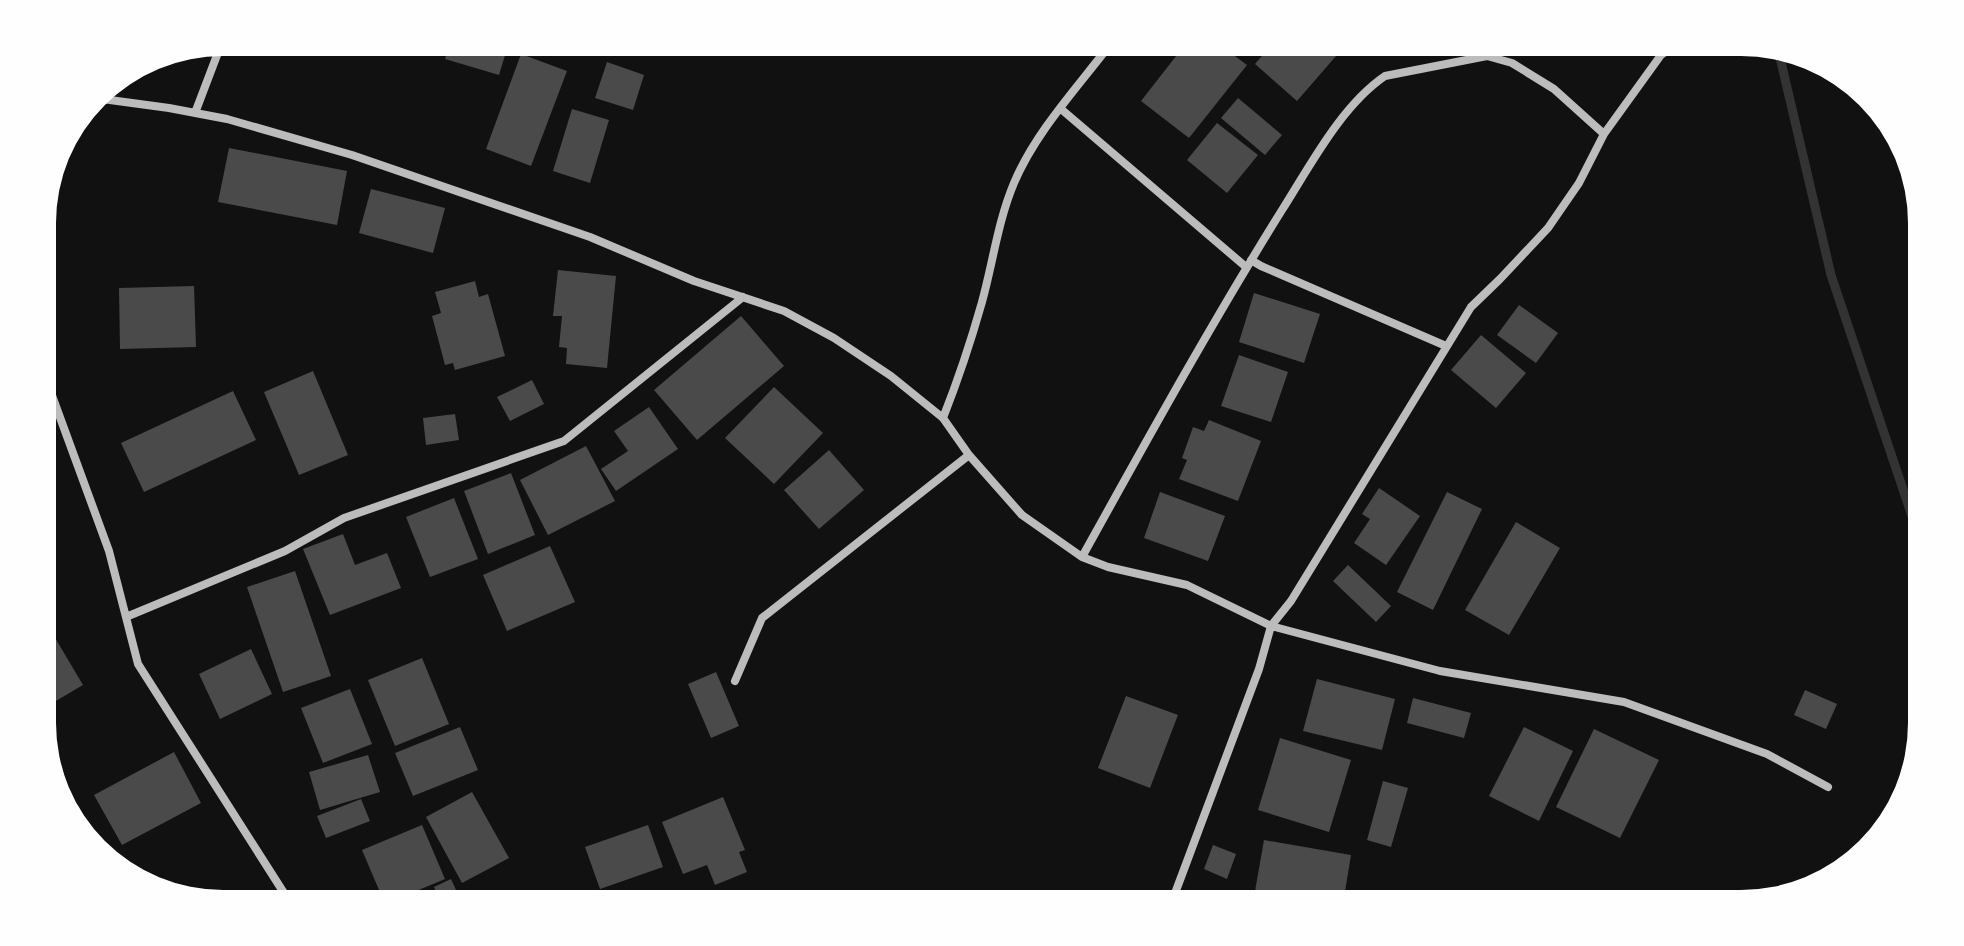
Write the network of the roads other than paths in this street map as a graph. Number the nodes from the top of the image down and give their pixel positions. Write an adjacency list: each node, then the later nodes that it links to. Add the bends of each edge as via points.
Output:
1 (217, 56): 6 (street)
2 (1101, 56): 5 (street)
3 (1660, 56): 7 (street)
4 (110, 100): 6 (street)
5 (1061, 109): 8 (street); 12 (street, via 1014,182)
6 (195, 113): 9 (street, via 352,155 590,237)
7 (1604, 134): 8 (street, via 1554,89 1512,63 1487,56 1385,76 1344,116); 10 (street, via 1548,228 1471,307)
8 (1249, 264): 10 (street); 14 (street)
9 (743, 297): 12 (street, via 784,311 834,338); 15 (street, via 564,441 344,518 285,551)
10 (1446, 346): 16 (street)
11 (56, 406): 15 (street, via 109,551)
12 (943, 418): 13 (street)
13 (969, 455): 14 (street, via 1022,515); 17 (street, via 762,618)
14 (1082, 557): 16 (street, via 1187,585)
15 (126, 617): 19 (street, via 138,664)
16 (1271, 626): 18 (street, via 1440,671 1624,702 1767,754); 20 (street)
17 (735, 681)
18 (1828, 787)
19 (282, 890)
20 (1176, 890)

